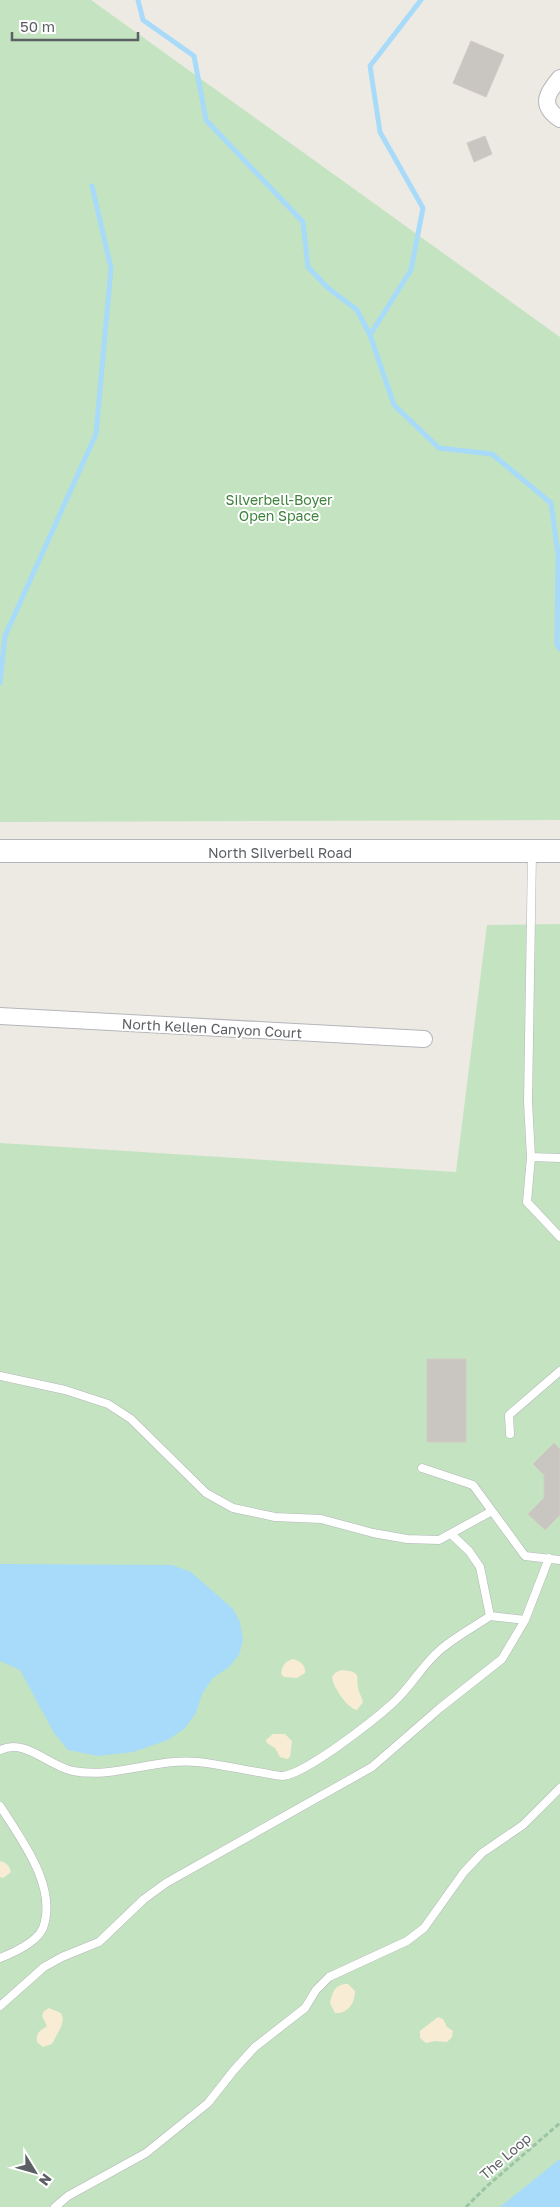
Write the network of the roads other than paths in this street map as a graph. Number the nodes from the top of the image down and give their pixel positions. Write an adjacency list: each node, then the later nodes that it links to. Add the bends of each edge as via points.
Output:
1 (560, 78): 2 (street, via 548,92 546,102)
2 (560, 119)
3 (0, 851): 4 (main road, North Silverbell Road)
4 (532, 851): 5 (main road, North Silverbell Road); 8 (lane, via 528,1102)
5 (560, 851)
6 (0, 1016): 7 (street, North Kellen Canyon Court)
7 (424, 1040)
8 (531, 1157): 9 (lane); 10 (lane, via 527,1202)
9 (560, 1158)
10 (560, 1237)
11 (560, 1371): 13 (lane, via 509,1415)
12 (0, 1376): 16 (lane, via 65,1390 108,1404 131,1419 206,1493 233,1508 275,1517 321,1518 408,1539 439,1540)
13 (510, 1434)
14 (422, 1468): 15 (lane, via 473,1485)
15 (492, 1511): 16 (lane); 17 (lane, via 525,1556)
16 (451, 1534): 19 (lane, via 480,1567)
17 (549, 1558): 18 (lane); 20 (lane)
18 (560, 1560)
19 (490, 1616): 20 (lane); 21 (lane, via 441,1649 392,1704 312,1765 283,1776 196,1762 160,1763 95,1773 73,1771 24,1748)
20 (525, 1620): 25 (lane, via 502,1659 372,1767 166,1883 144,1899 99,1942 44,1967)
21 (0, 1750)
22 (560, 1788): 26 (lane, via 523,1825 482,1853 464,1872 424,1928 407,1941 328,1976 304,2008 255,2047 208,2103 146,2153 68,2196)
23 (0, 1806): 24 (lane, via 42,1878 47,1902 42,1929 21,1950)
24 (0, 1958)
25 (0, 2006)
26 (55, 2207)

